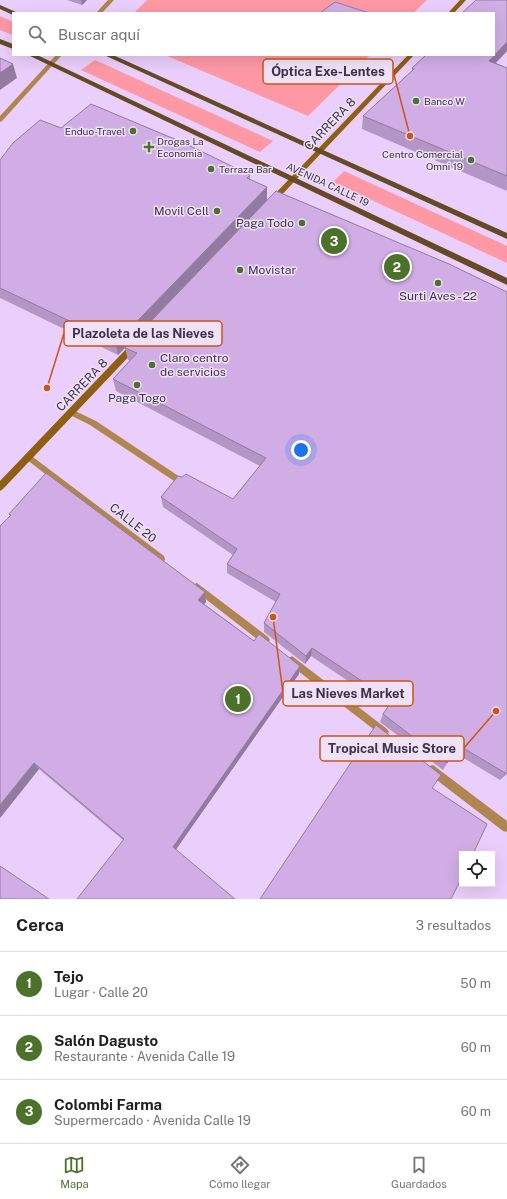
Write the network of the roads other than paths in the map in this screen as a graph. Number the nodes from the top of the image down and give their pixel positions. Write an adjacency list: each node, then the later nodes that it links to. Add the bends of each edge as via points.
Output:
1 (111, 0): 5 (street)
2 (463, 0): 6 (street)
3 (0, 7): 4 (main road)
4 (12, 12)
5 (100, 12)
6 (452, 12)
7 (0, 40): 8 (main road)
8 (12, 46)
9 (33, 56): 13 (main road, AVENIDA CALLE 19)
10 (58, 56): 13 (street)
11 (109, 56): 15 (main road)
12 (410, 56): 15 (street, CARRERA 8)
13 (50, 65): 14 (street); 16 (main road, AVENIDA CALLE 19)
14 (0, 120)
15 (320, 150): 16 (street, CARRERA 8); 18 (main road)
16 (293, 179): 17 (street, CARRERA 8); 19 (main road, AVENIDA CALLE 19)
17 (270, 204)
18 (507, 236)
19 (507, 282)
20 (140, 340): 21 (street, CARRERA 8)
21 (71, 412): 22 (street, CARRERA 8); 23 (street, via 93,423)
22 (29, 457): 24 (street, CARRERA 8); 25 (street, CALLE 20)
23 (183, 483)
24 (0, 487)
25 (166, 564)
26 (192, 583): 27 (street)
27 (273, 646)
28 (285, 656): 29 (street)
29 (392, 738)
30 (423, 762): 31 (street)
31 (507, 827)

